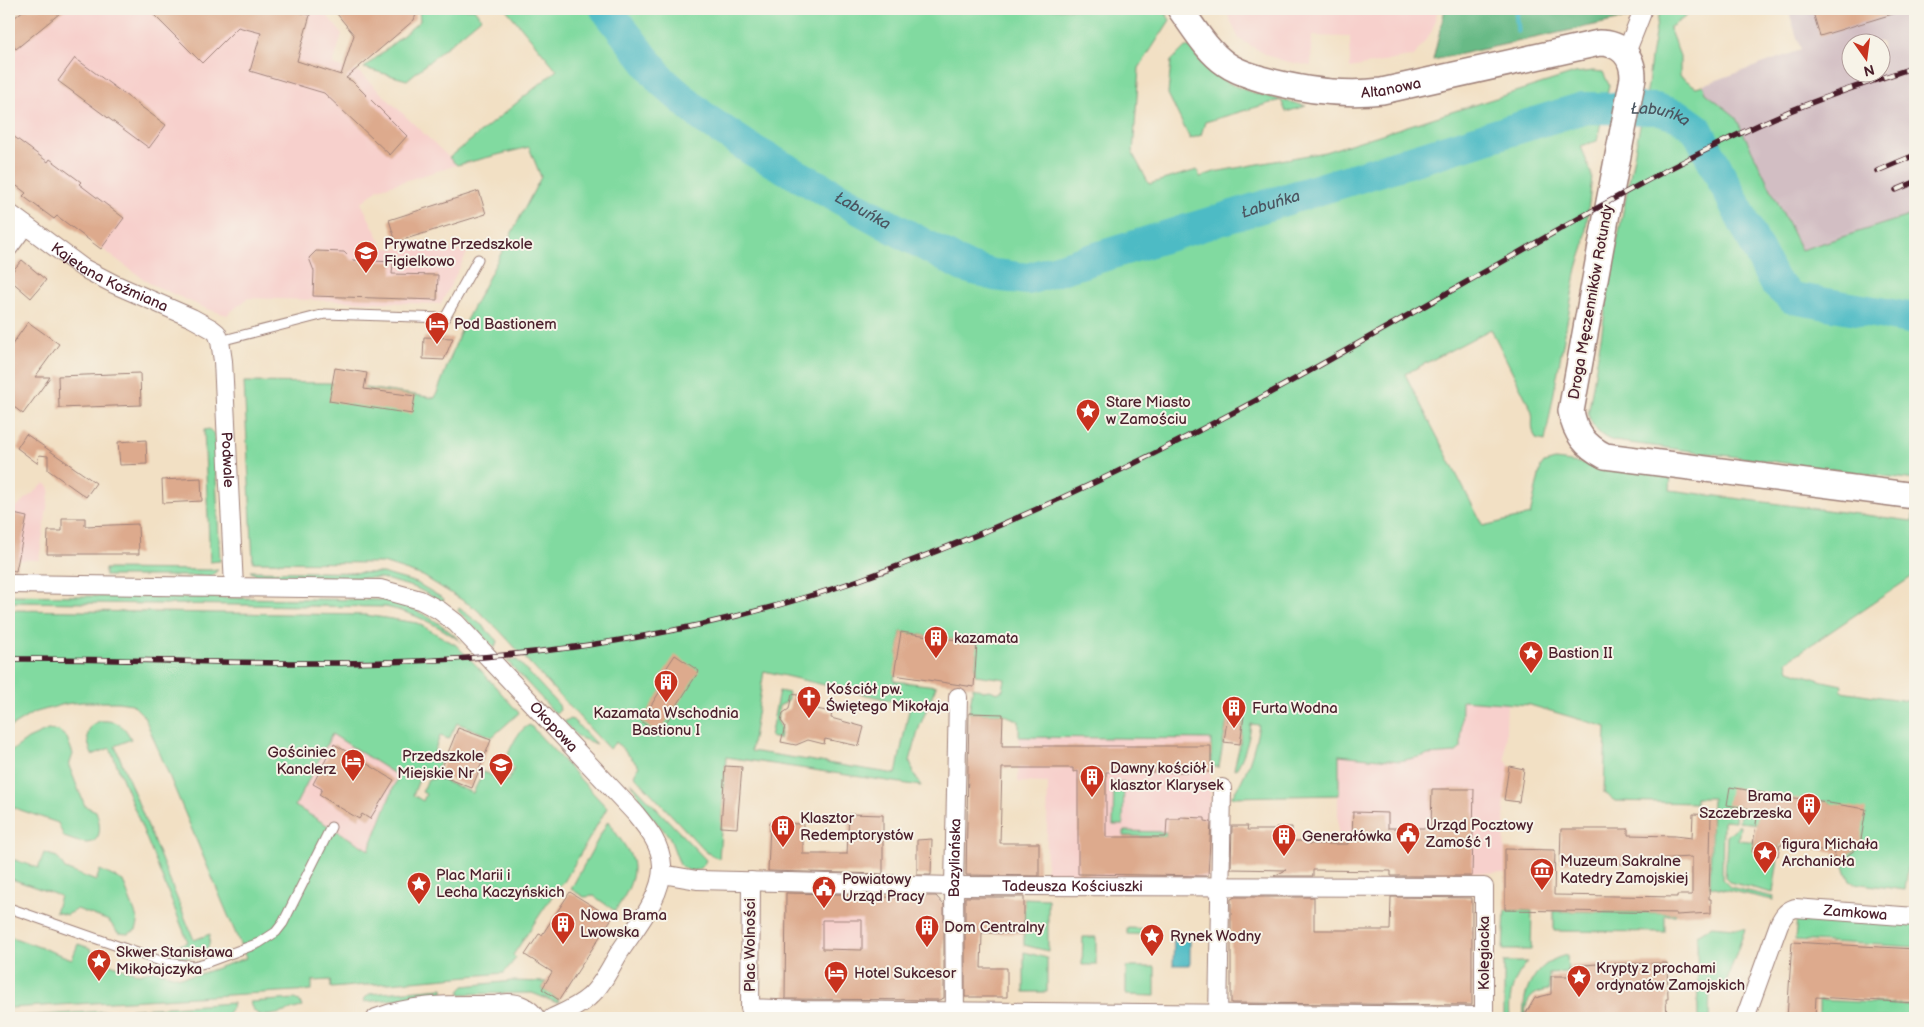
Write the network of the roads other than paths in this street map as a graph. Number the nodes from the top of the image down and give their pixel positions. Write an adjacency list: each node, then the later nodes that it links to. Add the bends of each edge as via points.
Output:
1 (1180, 9): 3 (street, Altanowa, via 1214,54 1233,69 1321,92 1358,94 1382,91 1599,43 1614,44)
2 (1642, 11): 3 (street)
3 (1626, 53): 9 (street, Droga Męczenników Rotundy, via 1632,66 1632,88 1571,411 1575,426 1585,442 1605,456)
4 (9, 212): 5 (street, Kajetana Koźmiana)
5 (25, 225): 6 (street); 8 (street, Kajetana Koźmiana, via 83,268 192,318)
6 (9, 248)
7 (478, 259): 8 (lane, via 445,318 325,314)
8 (219, 337): 11 (street, Podwale, via 223,360)
9 (1915, 496)
10 (9, 584): 11 (street, Okopowa)
11 (234, 587): 15 (street, Okopowa, via 380,589 410,596 439,610 478,644 638,817 660,850)
12 (958, 697): 17 (street, Bazyliańska)
13 (1222, 788): 18 (street)
14 (331, 827): 20 (lane, via 276,932 259,943 205,963 166,964)
15 (662, 874): 16 (street, Tadeusza Kościuszki, via 697,880); 29 (street, Okopowa, via 650,905 598,987 582,1003)
16 (751, 882): 17 (street, Tadeusza Kościuszki); 23 (street, Plac Wolności, via 750,1008)
17 (954, 886): 18 (street, Tadeusza Kościuszki); 23 (street, Bazyliańska)
18 (1221, 886): 19 (street, Tadeusza Kościuszki); 24 (street)
19 (1484, 887): 25 (street, Kolegiacka)
20 (9, 908)
21 (1915, 917): 30 (street, Zamkowa, via 1788,910 1781,918)
22 (494, 1005): 26 (street, via 410,1008); 27 (street); 28 (street, via 512,1002 528,1009)
23 (956, 1014): 24 (street)
24 (1218, 1016): 25 (street)
25 (1484, 1017)
26 (376, 1018)
27 (479, 1018)
28 (536, 1018)
29 (552, 1018)
30 (1745, 1018)

